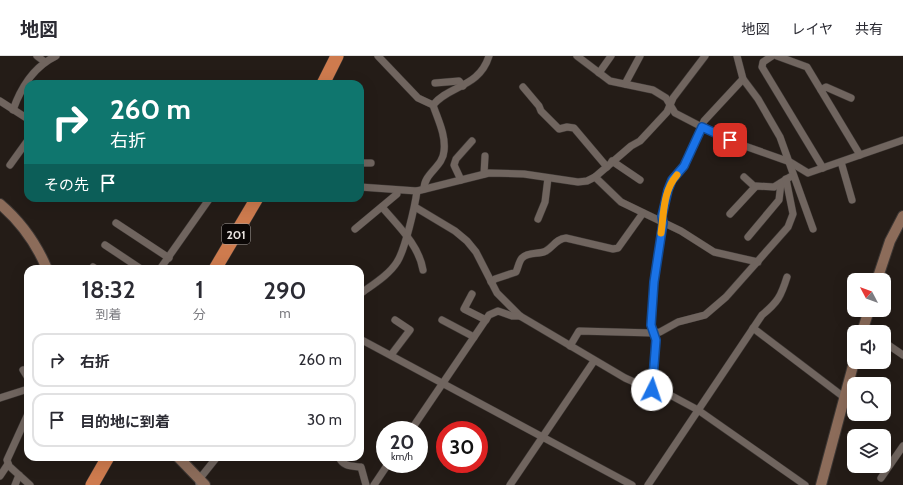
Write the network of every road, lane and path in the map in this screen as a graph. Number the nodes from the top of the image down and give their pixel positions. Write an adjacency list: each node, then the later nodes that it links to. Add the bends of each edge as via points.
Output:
1 (37, 56): 15 (street)
2 (56, 56): 15 (street)
3 (337, 56): 19 (highway)
4 (344, 56): 20 (highway)
5 (378, 56): 30 (street, via 418,98)
6 (489, 56): 24 (street, via 482,70)
7 (577, 56): 16 (street)
8 (611, 56): 16 (street)
9 (640, 56): 22 (street)
10 (705, 56): 29 (street)
11 (738, 56): 17 (street)
12 (772, 56): 46 (street, via 763,62 762,67)
13 (777, 56): 14 (street)
14 (796, 59): 26 (street, via 807,67)
15 (46, 62): 18 (street)
16 (599, 73): 22 (street, via 610,81)
17 (743, 79): 33 (street, via 704,121); 40 (street, via 780,137)
18 (29, 80)
19 (324, 80)
20 (332, 80)
21 (435, 83): 24 (street, via 459,81)
22 (625, 84): 29 (street, via 653,90 666,98)
23 (24, 85): 31 (street)
24 (463, 86): 30 (street)
25 (524, 87): 45 (street, via 541,111 559,129 574,128)
26 (821, 90): 27 (street, via 826,87); 37 (street)
27 (851, 98)
28 (0, 101): 31 (street)
29 (670, 104): 33 (street, via 675,112); 39 (street, via 667,112 640,141)
30 (433, 105): 58 (street, via 444,138 444,152 442,159)
31 (13, 110): 32 (street)
32 (24, 117)
33 (702, 127): 40 (street, via 738,144); 71 (street, via 684,166 672,180 662,216)
34 (903, 140): 37 (street)
35 (472, 141): 52 (street, via 454,165)
36 (24, 146): 44 (street)
37 (860, 155): 41 (street)
38 (486, 156): 47 (street)
39 (612, 161): 45 (street); 53 (street)
40 (790, 162): 46 (street, via 808,173); 48 (street)
41 (841, 162): 46 (street); 59 (street)
42 (364, 163): 43 (street)
43 (371, 163)
44 (10, 166)
45 (607, 167): 49 (street)
46 (823, 168)
47 (484, 174): 51 (street, via 524,174); 52 (street)
48 (794, 175): 54 (street); 73 (street)
49 (595, 177): 51 (street, via 578,182); 66 (street, via 621,202)
50 (744, 177): 56 (street)
51 (548, 178): 69 (street, via 545,202)
52 (461, 180): 58 (street)
53 (640, 180)
54 (784, 181): 56 (street, via 774,187); 75 (street, via 778,200); 78 (street, via 793,214 791,221)
55 (364, 187): 57 (street)
56 (755, 187): 67 (street)
57 (397, 190): 58 (street); 64 (street, via 397,194)
58 (420, 190): 65 (street)
59 (852, 200)
60 (207, 202): 77 (street)
61 (255, 202): 82 (highway, 201)
62 (262, 202): 83 (highway, 201)
63 (0, 204): 79 (street, via 35,245)
64 (382, 207): 72 (street); 74 (street)
65 (415, 207): 74 (street); 87 (street, via 468,241)
66 (643, 213): 71 (street); 87 (street, via 618,248 560,239 547,250 522,258 516,272)
67 (730, 214)
68 (903, 216): 85 (street, via 890,241)
69 (538, 219)
70 (116, 223): 77 (street)
71 (663, 223): 78 (street, via 714,252); 95 (street, via 654,282 651,325)
72 (355, 229)
73 (813, 230)
74 (406, 235): 84 (street, via 421,259); 88 (street, via 398,262)
75 (748, 237)
76 (105, 246): 80 (street)
77 (169, 258): 81 (street)
78 (758, 262): 95 (street, via 726,297 705,314)
79 (45, 265)
80 (135, 265)
81 (163, 265)
82 (217, 265)
83 (226, 265)
84 (423, 270)
85 (879, 273)
86 (787, 277): 94 (street, via 776,304 762,315)
87 (491, 282): 90 (street)
88 (364, 291)
89 (472, 294): 93 (street, via 464,309)
90 (520, 316): 93 (street, via 498,311 489,315); 98 (street)
91 (395, 320): 101 (street, via 410,330)
92 (442, 320): 96 (street)
93 (486, 320): 96 (street)
94 (753, 328): 108 (street); 109 (street)
95 (653, 333): 98 (street, via 579,331); 106 (street, via 656,340)
96 (474, 336): 104 (street)
97 (364, 341): 101 (street)
98 (570, 346): 102 (street)
99 (891, 346): 100 (street)
100 (902, 352)
101 (391, 355): 104 (street)
102 (594, 361): 106 (street); 112 (street)
103 (852, 369): 108 (street)
104 (442, 384): 110 (street); 112 (street)
105 (24, 390): 107 (street)
106 (652, 390): 109 (street, via 672,396)
107 (0, 398)
108 (845, 398): 135 (street)
109 (698, 410): 133 (street); 134 (street)
110 (417, 421)
111 (24, 423): 119 (street, via 7,460)
112 (543, 437): 131 (street); 132 (street)
113 (903, 446): 123 (street)
114 (106, 461): 127 (highway)
115 (114, 461): 128 (highway)
116 (181, 461): 124 (street)
117 (213, 461): 124 (street, via 201,477)
118 (340, 461): 129 (street, via 347,466 361,467)
119 (8, 464): 121 (street); 122 (street)
120 (382, 473): 130 (street)
121 (19, 475): 125 (street); 126 (street)
122 (0, 476)
123 (881, 478)
124 (201, 484)
125 (15, 485)
126 (30, 485)
127 (92, 485)
128 (100, 485)
129 (366, 485)
130 (374, 485)
131 (510, 485)
132 (632, 485)
133 (648, 485)
134 (805, 485)
135 (821, 485)

